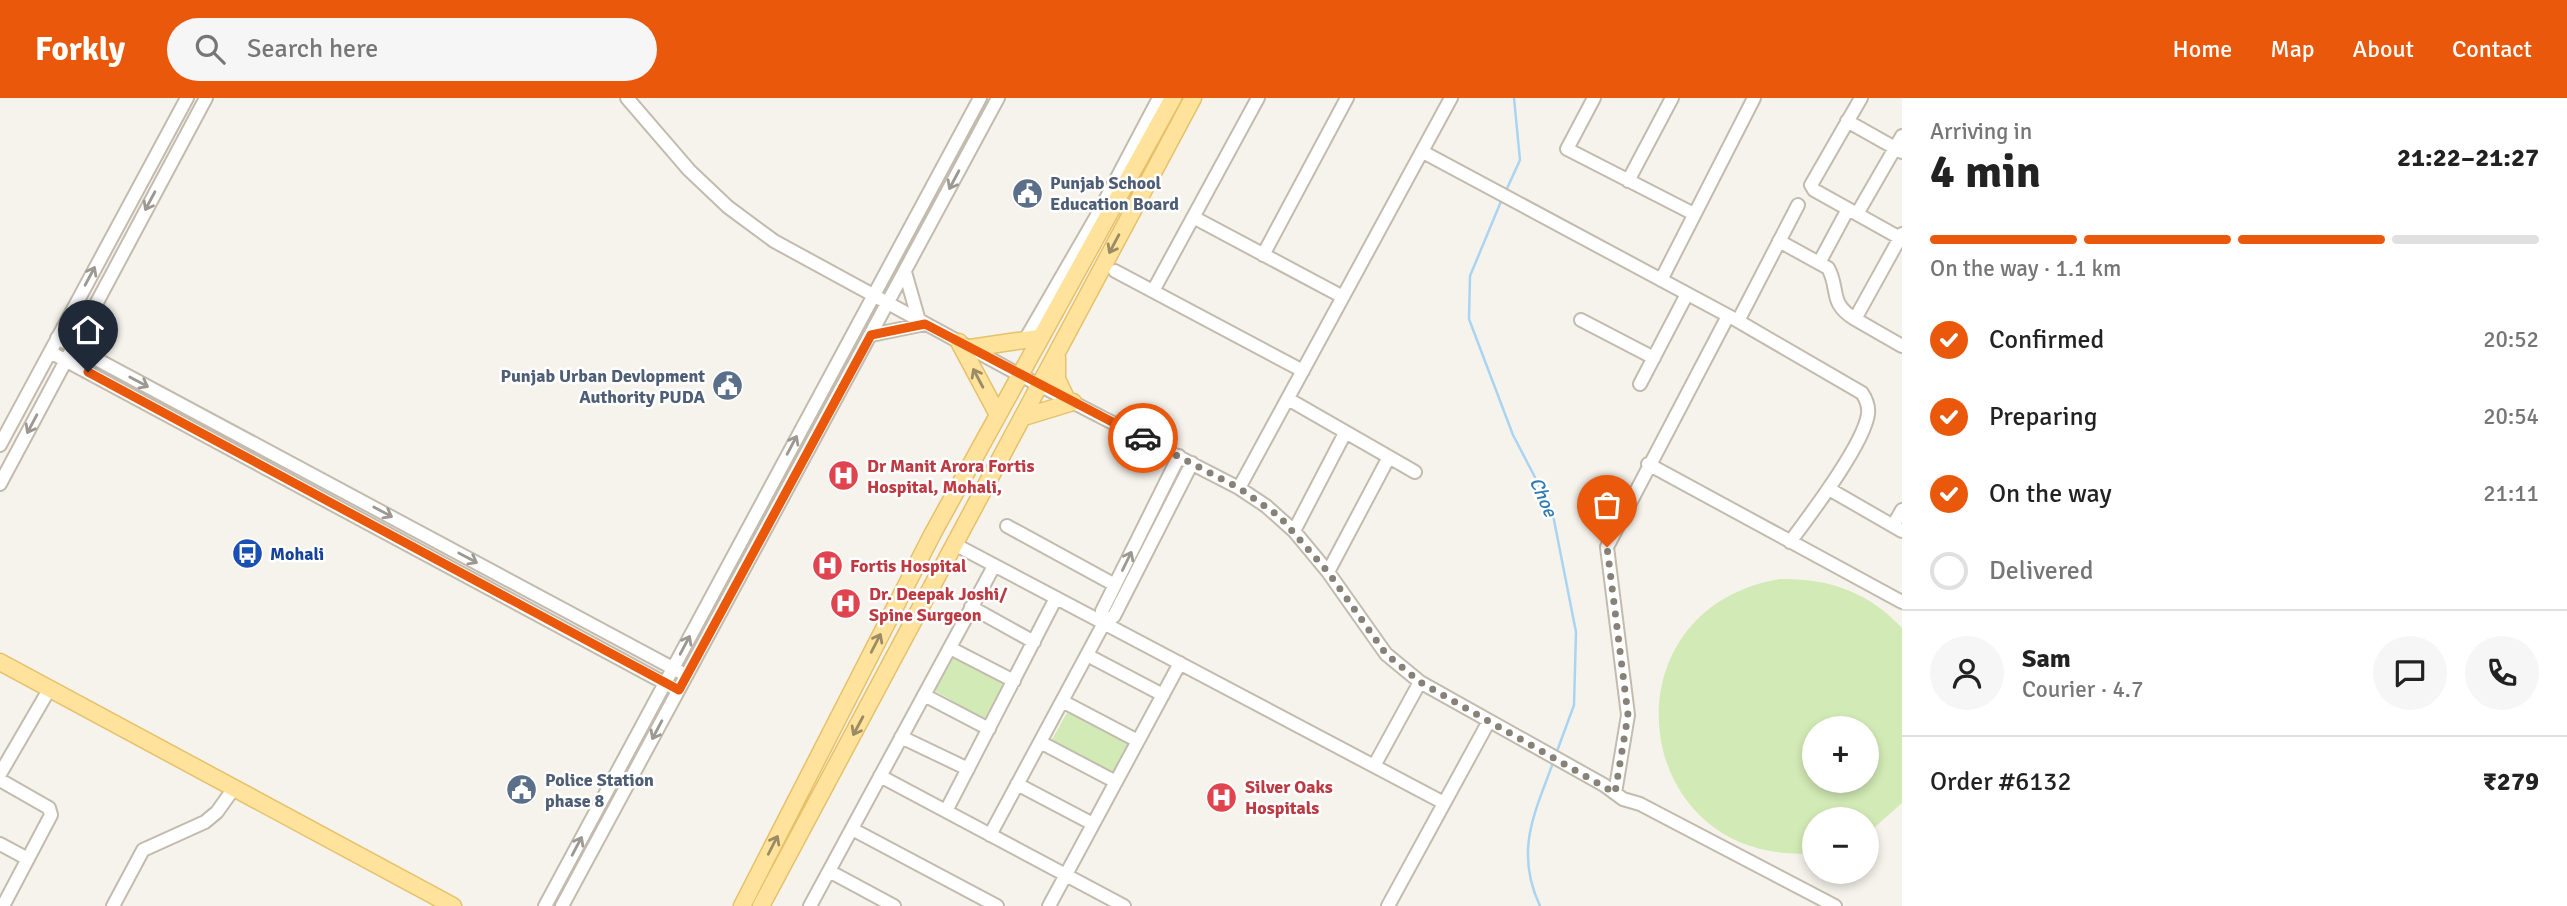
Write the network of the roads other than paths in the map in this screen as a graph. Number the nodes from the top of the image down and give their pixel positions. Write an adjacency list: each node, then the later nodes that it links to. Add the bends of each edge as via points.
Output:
1 (187, 98): 22 (street)
2 (206, 98): 23 (street)
3 (627, 98): 39 (street, via 728,207 774,242)
4 (980, 98): 18 (street)
5 (998, 98): 19 (street)
6 (1158, 98): 48 (street)
7 (1173, 98): 48 (main road)
8 (1193, 98): 53 (main road, one-way to 53)
9 (1258, 98): 28 (street)
10 (1347, 98): 31 (street)
11 (1451, 98): 21 (street)
12 (1594, 98): 24 (street, via 1567,149)
13 (1672, 98): 24 (street)
14 (1754, 98): 27 (street)
15 (1861, 98): 16 (street)
16 (1847, 121): 20 (street); 26 (street, via 1811,185)
17 (1902, 136): 20 (street)
18 (957, 141): 19 (street); 39 (street)
19 (970, 149): 35 (street, one-way to 35)
20 (1899, 150): 26 (street)
21 (1423, 152): 36 (street); 40 (street)
22 (149, 168): 23 (street); 47 (street, one-way to 22)
23 (165, 174): 50 (street, one-way to 50)
24 (1628, 181): 27 (street)
25 (1798, 205): 30 (street)
26 (1853, 211): 29 (street); 33 (street)
27 (1694, 214): 36 (street)
28 (1193, 217): 31 (street); 37 (street)
29 (1901, 236): 32 (street)
30 (1779, 241): 33 (street); 42 (street)
31 (1263, 255): 40 (street)
32 (1897, 256): 43 (street)
33 (1819, 263): 43 (street, via 1832,275 1835,300)
34 (1115, 271): 37 (street)
35 (905, 272): 41 (street); 45 (street)
36 (1661, 280): 38 (street)
37 (1153, 290): 56 (street)
38 (1687, 294): 42 (street); 54 (street)
39 (873, 296): 41 (street); 98 (street, one-way to 39)
40 (1343, 298): 56 (street)
41 (888, 304): 45 (street); 46 (street)
42 (1733, 318): 71 (street); 75 (street, via 1850,384 1867,400 1864,426)
43 (1855, 319): 51 (street)
44 (1581, 320): 54 (street)
45 (922, 323): 46 (street); 49 (street)
46 (871, 335): 99 (street)
47 (57, 338): 50 (street); 52 (street)
48 (1032, 339): 49 (main road); 57 (main road)
49 (965, 345): 57 (street); 62 (main road, one-way to 49)
50 (73, 346): 55 (street); 65 (street, one-way to 65)
51 (1902, 346)
52 (50, 352): 55 (street); 66 (street)
53 (1057, 355): 59 (main road); 61 (main road, via 1057,379)
54 (1654, 358): 58 (street)
55 (66, 360): 67 (street); 73 (street, one-way to 73)
56 (1303, 371): 60 (street)
57 (1018, 374): 59 (street); 62 (main road)
58 (1640, 384)
59 (1041, 386): 61 (street); 63 (main road)
60 (1288, 399): 64 (street); 74 (street)
61 (1070, 400): 63 (main road); 68 (street)
62 (997, 413): 137 (main road, one-way to 62)
63 (1024, 418): 83 (main road)
64 (1345, 433): 69 (street); 81 (street)
65 (250, 441): 67 (street); 76 (street)
66 (0, 444)
67 (243, 455): 78 (street)
68 (1178, 456): 70 (street); 86 (street, one-way to 68)
69 (1389, 457): 72 (street); 85 (street)
70 (1192, 463): 74 (street); 91 (street, via 1114,616)
71 (1648, 464): 82 (street); 121 (street, via 1606,553 1628,715)
72 (1415, 472)
73 (0, 484)
74 (1239, 488): 81 (street)
75 (1829, 489): 80 (street); 82 (street)
76 (354, 497): 78 (street); 90 (street, one-way to 90)
77 (1902, 510): 80 (street)
78 (346, 511): 92 (street)
79 (1007, 526): 86 (street)
80 (1898, 528)
81 (1294, 531): 85 (street)
82 (1790, 542): 88 (street)
83 (956, 545): 84 (street); 138 (main road, one-way to 138)
84 (994, 566): 87 (street); 89 (street)
85 (1328, 572): 101 (street, via 1386,654)
86 (1115, 585): 91 (street, via 1102,611)
87 (1056, 598): 91 (street); 93 (street)
88 (1902, 602)
89 (971, 607): 93 (street); 94 (street)
90 (569, 612): 92 (street); 98 (street)
91 (1104, 623): 95 (street); 97 (street)
92 (562, 627): 102 (street)
93 (1034, 642): 100 (street)
94 (950, 648): 100 (street); 105 (street)
95 (1087, 655): 106 (street); 107 (street)
96 (0, 662): 103 (main road)
97 (1180, 663): 106 (street); 113 (street)
98 (673, 668): 99 (street); 102 (street)
99 (687, 676): 104 (street)
100 (1014, 681): 109 (street)
101 (1420, 682): 108 (street); 113 (street)
102 (665, 683): 104 (street); 135 (street, one-way to 102)
103 (50, 688): 115 (street); 120 (main road)
104 (679, 690): 136 (street, one-way to 136)
105 (924, 695): 109 (street); 110 (street)
106 (1163, 695): 111 (street)
107 (1062, 701): 111 (street); 112 (street)
108 (1489, 721): 121 (street); 122 (street)
109 (989, 729): 114 (street)
110 (901, 737): 114 (street); 116 (street)
111 (1138, 741): 118 (street)
112 (1040, 742): 118 (street); 119 (street)
113 (1374, 766): 122 (street)
114 (968, 769): 123 (street)
115 (0, 774)
116 (880, 776): 123 (street); 125 (street)
117 (0, 780): 128 (street, via 51,811)
118 (1116, 782): 124 (street)
119 (1017, 784): 124 (street); 126 (street)
120 (234, 788): 133 (street, via 205,822 146,847); 134 (main road)
121 (1615, 793): 145 (street)
122 (1444, 803): 144 (street)
123 (946, 811): 126 (street)
124 (1093, 824): 130 (street)
125 (852, 829): 129 (street); 141 (street)
126 (990, 835): 130 (street)
127 (0, 844): 128 (street)
128 (28, 859): 132 (street)
129 (829, 871): 131 (street); 139 (street)
130 (1066, 875): 142 (street); 143 (street)
131 (873, 901): 140 (street)
132 (3, 906)
133 (113, 906)
134 (453, 906)
135 (545, 906)
136 (562, 906)
137 (741, 906)
138 (761, 906)
139 (810, 906)
140 (894, 906)
141 (995, 906)
142 (1049, 906)
143 (1124, 906)
144 (1388, 906)
145 (1835, 906)

